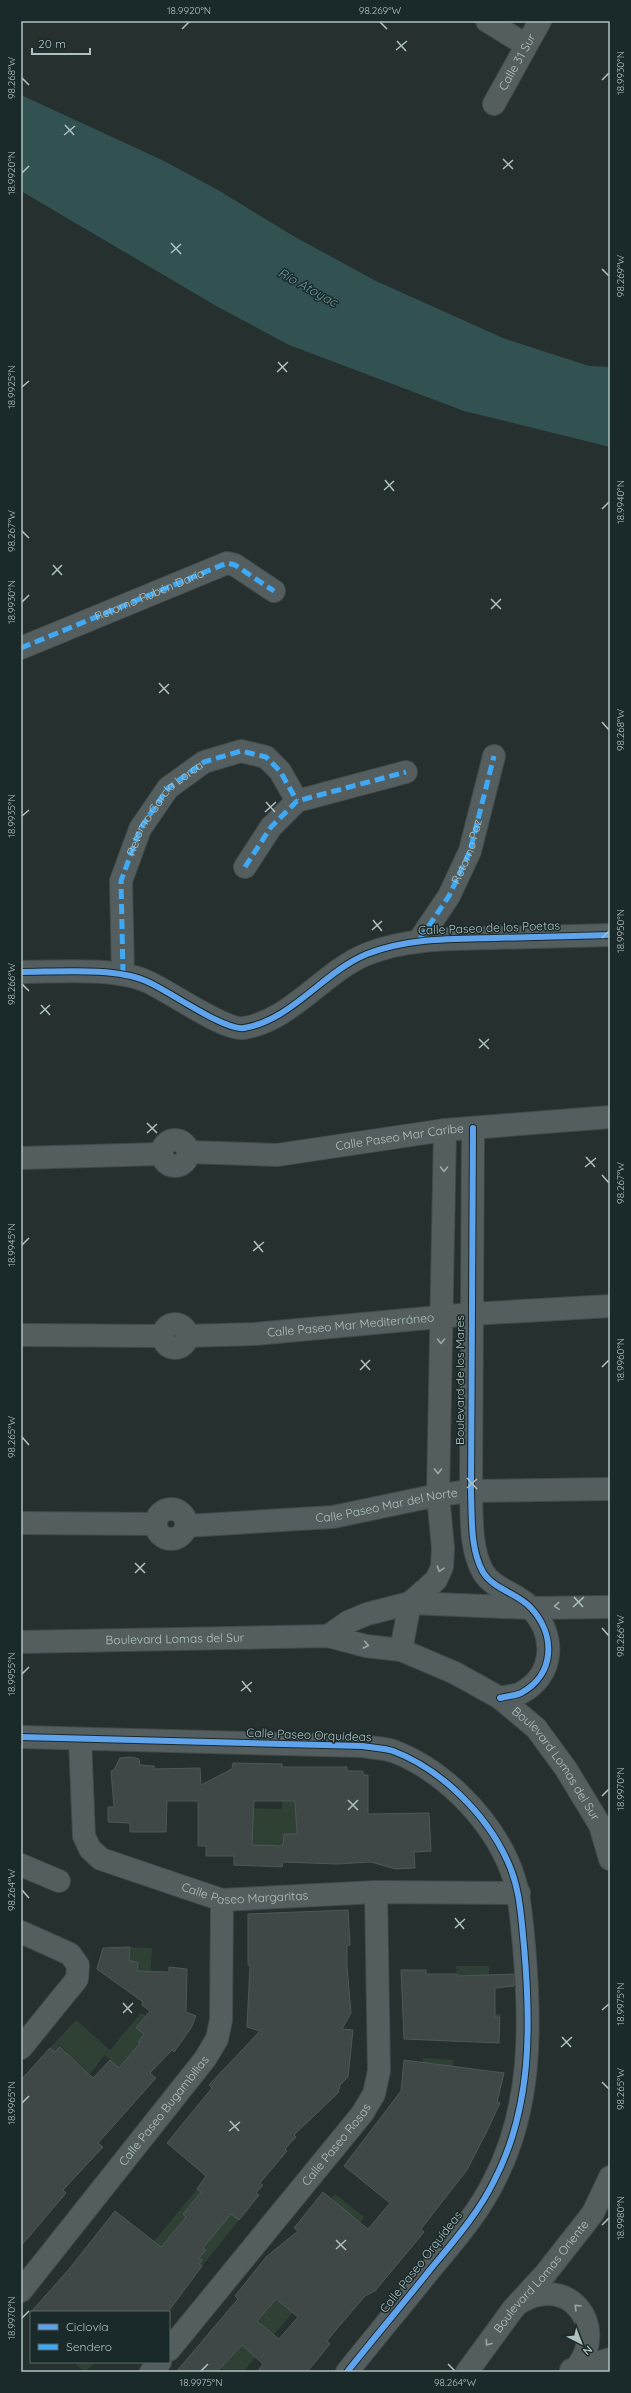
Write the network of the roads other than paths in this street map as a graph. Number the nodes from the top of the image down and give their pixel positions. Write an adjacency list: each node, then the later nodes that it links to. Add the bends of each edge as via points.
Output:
1 (487, 21): 3 (street)
2 (540, 21): 3 (street, Calle 31 Sur)
3 (526, 45): 4 (street, Calle 31 Sur)
4 (494, 104)
5 (274, 591): 6 (street, Retorno Rubén Darío, via 235,565 227,563)
6 (21, 648)
7 (494, 756): 12 (street, Retorno Paz, via 470,851 449,896)
8 (406, 772): 9 (street)
9 (297, 801): 10 (street, via 271,827); 14 (street, Retorno García Lorca, via 280,771 266,757 241,752 204,762 168,788 140,829 121,881)
10 (245, 867)
11 (610, 935): 12 (street, Calle Paseo de los Poetas)
12 (420, 939): 14 (street, Calle Paseo de los Poetas, via 368,954 344,965 280,1012 263,1022 242,1028 226,1025 161,988)
13 (21, 972): 14 (street, Calle Paseo de los Poetas)
14 (123, 974)
15 (610, 1118): 16 (street, Calle Paseo Mar Caribe)
16 (473, 1128): 17 (street, Calle Paseo Mar Caribe); 20 (street, Boulevard de los Mares)
17 (445, 1130): 18 (street, Calle Paseo Mar Caribe, via 277,1155 189,1152 185,1163 175,1167 165,1164 160,1154); 21 (street, Boulevard de los Mares, one-way to 21)
18 (21, 1158)
19 (610, 1306): 20 (street, Calle Paseo Mar Mediterráneo)
20 (471, 1314): 21 (street, Calle Paseo Mar Mediterráneo); 24 (street, Boulevard de los Mares)
21 (441, 1318): 22 (street, Calle Paseo Mar Mediterráneo, via 256,1334 188,1336 184,1345 175,1349 166,1345 163,1336); 25 (street, Boulevard de los Mares, one-way to 25)
22 (21, 1335)
23 (610, 1489): 24 (street, Calle Paseo Mar del Norte)
24 (471, 1491): 25 (street, Calle Paseo Mar del Norte); 29 (street, Boulevard de los Mares, via 473,1532 478,1562 491,1581)
25 (438, 1495): 26 (street, Calle Paseo Mar del Norte, via 333,1517 186,1526 182,1535 174,1539 165,1538 158,1533 156,1524); 27 (street, Boulevard de los Mares, one-way to 27, via 443,1548 442,1567 436,1580)
26 (21, 1523)
27 (410, 1603): 29 (street); 30 (street, via 367,1614 348,1622); 32 (street)
28 (610, 1607): 29 (street, one-way to 29)
29 (531, 1608): 33 (street, Boulevard Lomas del Sur, via 546,1630 549,1651 547,1664 533,1685 519,1694)
30 (328, 1636): 31 (street, Boulevard Lomas del Sur); 32 (street, Boulevard Lomas del Sur, one-way to 32, via 366,1646)
31 (21, 1642)
32 (401, 1650): 33 (street, Boulevard Lomas del Sur, via 455,1673)
33 (500, 1698): 36 (street, Boulevard Lomas del Sur, via 536,1728 566,1769 600,1825)
34 (21, 1736): 35 (street, Calle Paseo Orquídeas)
35 (80, 1739): 40 (street, Calle Paseo Orquídeas, via 363,1746 392,1751 429,1769 459,1795 484,1822 507,1860); 41 (street, Calle Paseo Margaritas, via 84,1836 90,1849 101,1859)
36 (610, 1859)
37 (21, 1865): 38 (street)
38 (58, 1881)
39 (376, 1892): 40 (street, Calle Paseo Margaritas); 41 (street, Calle Paseo Margaritas); 47 (street, Calle Paseo Rosas, via 379,2071 374,2094 362,2114)
40 (519, 1893): 52 (street, Calle Paseo Orquídeas, via 528,1994 527,2077 516,2126 494,2182 455,2240)
41 (222, 1900): 45 (street, Calle Paseo Bugambilias, via 221,2020 217,2038 205,2059)
42 (21, 1932): 43 (street, via 70,1954 78,1965 77,1979)
43 (21, 2048)
44 (610, 2178): 46 (street, Boulevard Lomas Oriente, via 593,2213 546,2273)
45 (21, 2291)
46 (513, 2309): 50 (street, one-way to 46, via 588,2350 590,2340 586,2321 575,2304 548,2293 529,2297); 53 (street, Boulevard Lomas Oriente, one-way to 53)
47 (170, 2349)
48 (610, 2358): 50 (street)
49 (159, 2363): 51 (street)
50 (572, 2370)
51 (152, 2372)
52 (347, 2372)
53 (468, 2372)

